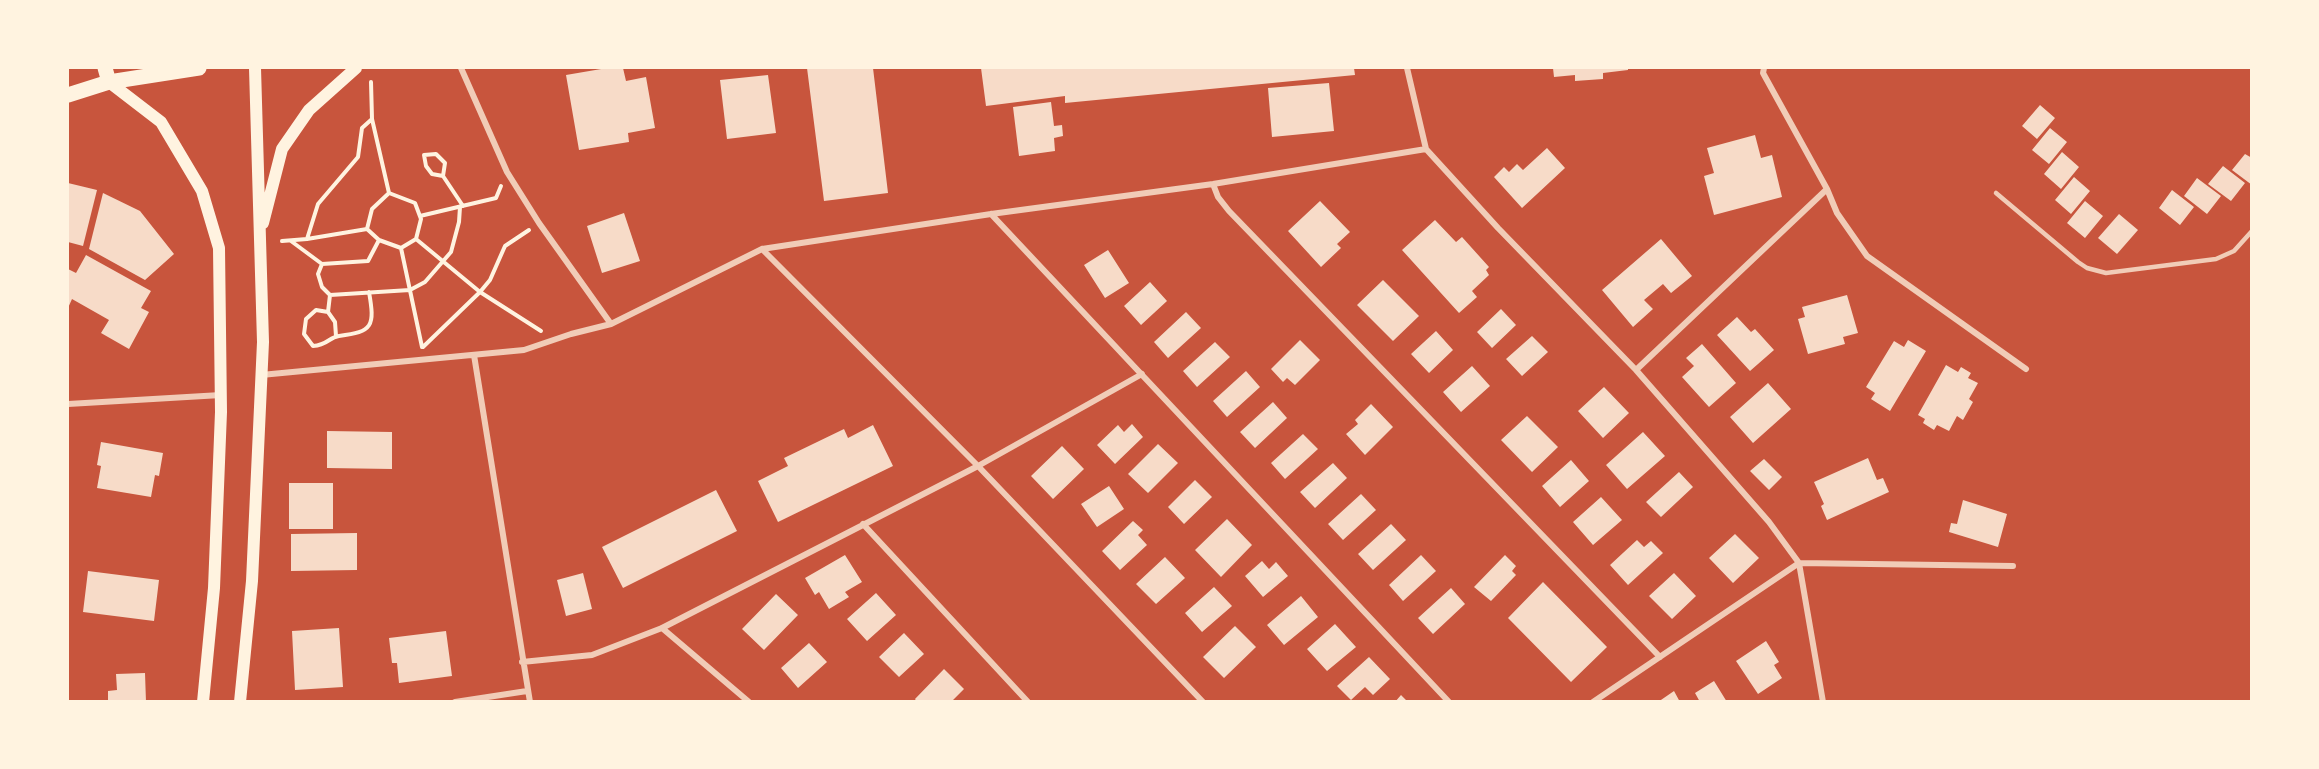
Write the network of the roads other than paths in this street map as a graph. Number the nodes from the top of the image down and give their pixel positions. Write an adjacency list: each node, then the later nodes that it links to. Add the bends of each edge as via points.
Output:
1 (200, 68): 7 (main road)
2 (255, 68): 15 (main road)
3 (356, 68): 15 (main road, via 309,110 282,149)
4 (461, 68): 17 (street, via 507,172)
5 (1407, 68): 9 (street)
6 (1764, 68): 11 (street, via 1763,73)
7 (107, 75): 8 (main road); 23 (main road, via 161,122 201,190 219,248)
8 (68, 95)
9 (1426, 149): 10 (street); 20 (street)
10 (1213, 184): 13 (street); 30 (street, via 1229,211)
11 (1827, 189): 19 (street, via 1837,213 1867,256); 20 (street)
12 (1996, 194): 14 (lane, via 2078,262 2106,273 2216,259 2234,251)
13 (991, 214): 16 (street); 21 (street)
14 (2252, 231)
15 (260, 238): 22 (main road)
16 (762, 249): 17 (street); 25 (street)
17 (611, 324): 18 (street, via 524,350)
18 (474, 355): 22 (street); 31 (street)
19 (2026, 369)
20 (1636, 370): 27 (street, via 1769,522)
21 (1142, 374): 25 (street); 40 (street)
22 (261, 375): 34 (main road, via 252,581)
23 (220, 395): 24 (street); 33 (main road, via 214,588)
24 (68, 404)
25 (978, 466): 26 (street); 39 (street)
26 (863, 524): 29 (street); 38 (street)
27 (1799, 563): 28 (street); 30 (street); 42 (street)
28 (2013, 566)
29 (662, 628): 31 (street, via 592,655); 37 (street)
30 (1660, 657): 41 (street)
31 (522, 662): 32 (street)
32 (527, 691): 35 (street); 36 (street)
33 (202, 702)
34 (240, 702)
35 (455, 702)
36 (530, 702)
37 (750, 702)
38 (1028, 702)
39 (1203, 702)
40 (1449, 702)
41 (1593, 702)
42 (1823, 702)

